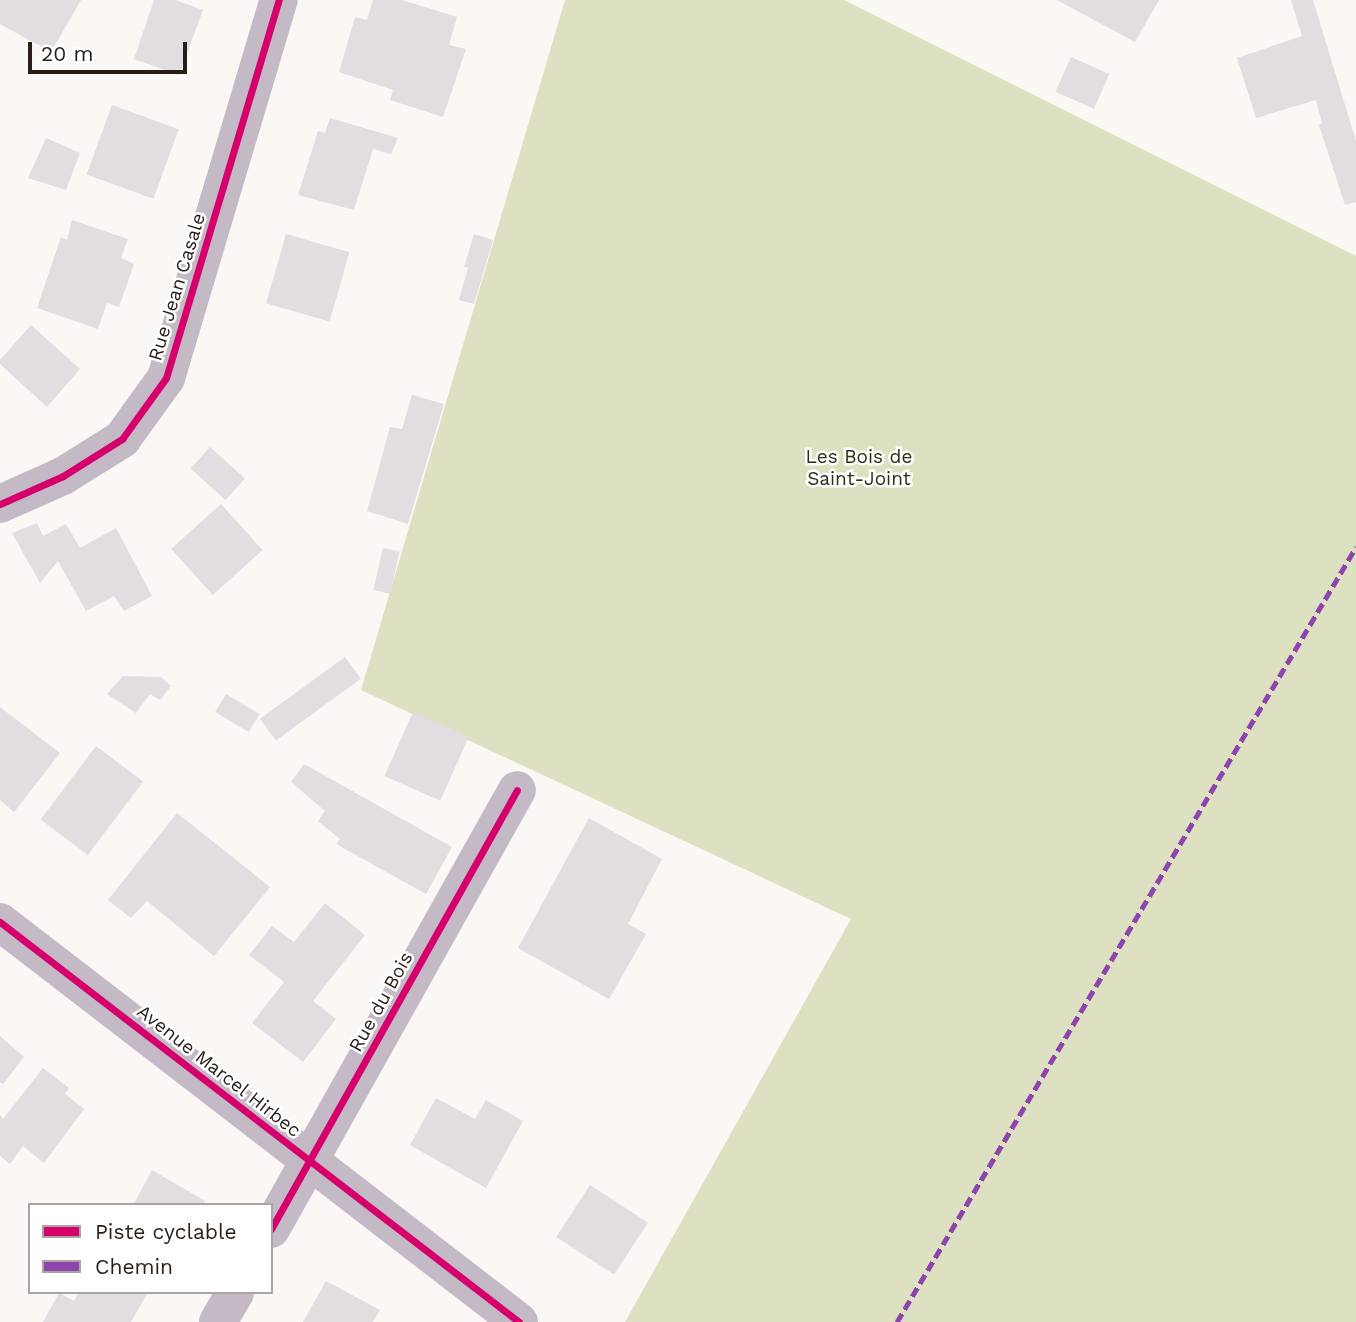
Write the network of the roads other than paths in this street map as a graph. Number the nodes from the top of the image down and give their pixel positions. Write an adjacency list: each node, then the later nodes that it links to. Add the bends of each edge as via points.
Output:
1 (279, 0): 2 (street, Rue Jean Casale, via 166,378 122,439 64,476)
2 (0, 504)
3 (517, 790): 5 (street, Rue du Bois)
4 (0, 922): 5 (street, Avenue Marcel Hirbec)
5 (310, 1161): 6 (street, Rue du Bois); 9 (street, Avenue Marcel Hirbec)
6 (273, 1226)
7 (234, 1294): 8 (street)
8 (218, 1322)
9 (519, 1322)

